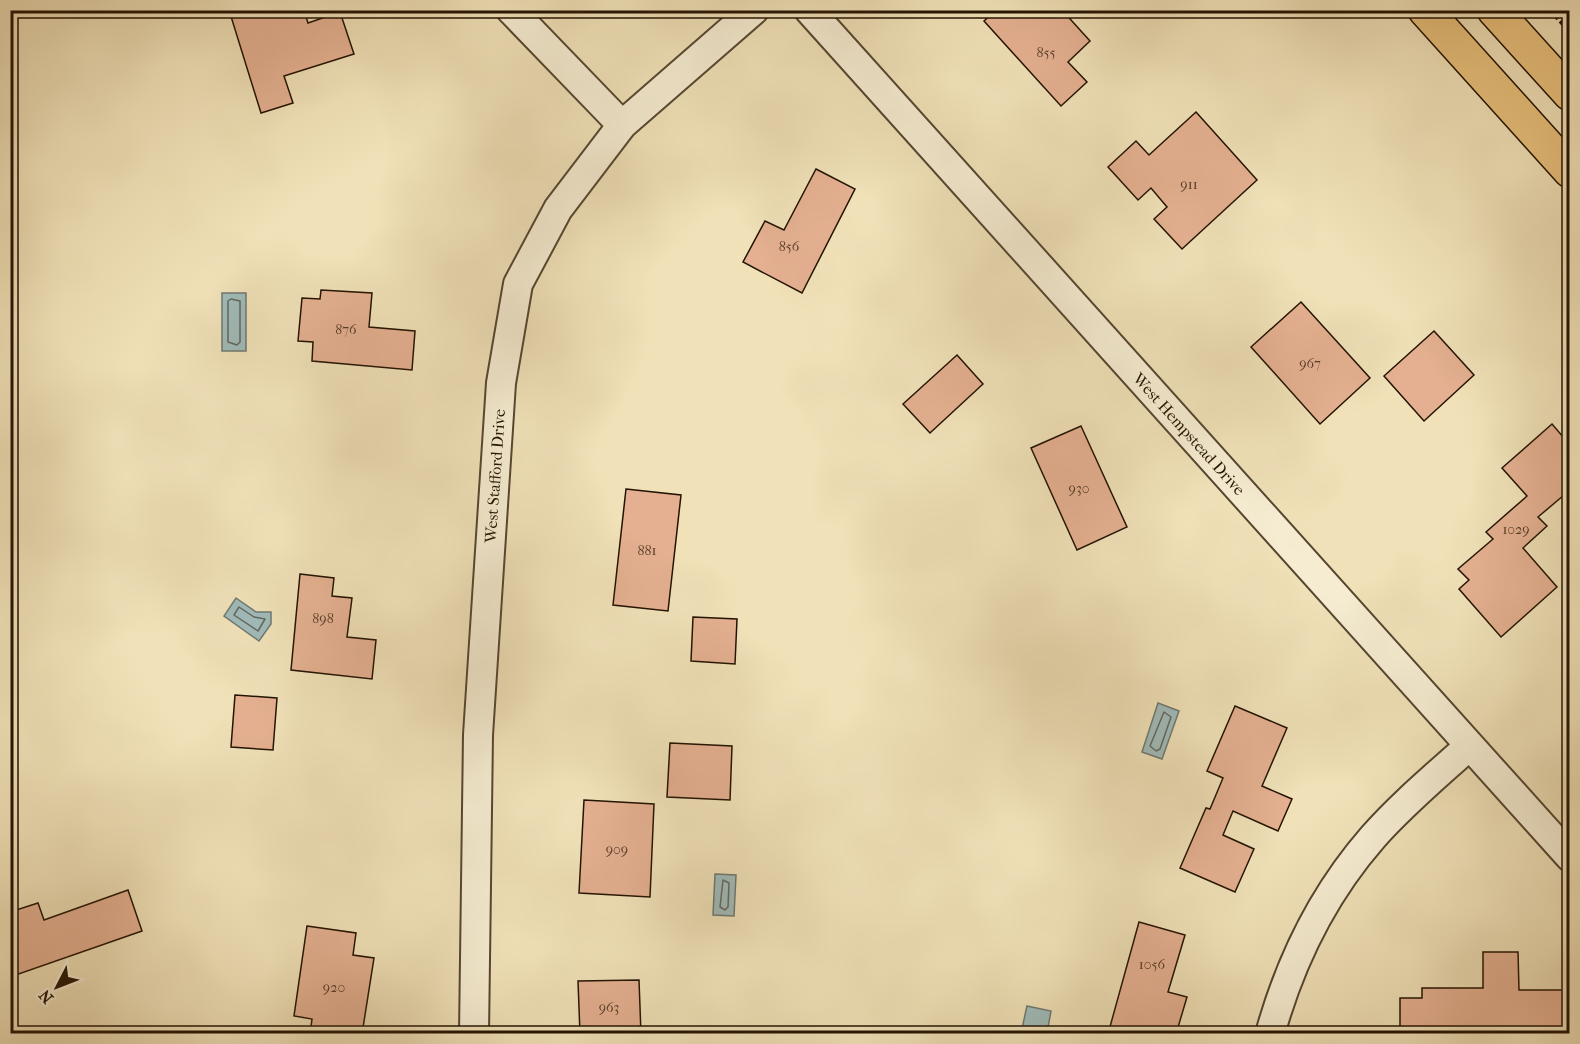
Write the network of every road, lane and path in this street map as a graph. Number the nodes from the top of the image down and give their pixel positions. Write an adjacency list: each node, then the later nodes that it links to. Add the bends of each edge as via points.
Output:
1 (511, 10): 9 (street)
2 (754, 10): 9 (street, West Stafford Drive)
3 (809, 10): 11 (street, West Hempstead Drive)
4 (1425, 10): 10 (main road)
5 (1550, 10): 7 (path)
6 (1496, 16): 8 (main road)
7 (1569, 32)
8 (1569, 94)
9 (622, 125): 13 (street, West Stafford Drive, via 558,209 518,284 501,383 478,735)
10 (1569, 171)
11 (1469, 746): 12 (street, West Hempstead Drive); 14 (street, via 1396,812 1352,863 1300,950)
12 (1569, 857)
13 (474, 1034)
14 (1270, 1034)

